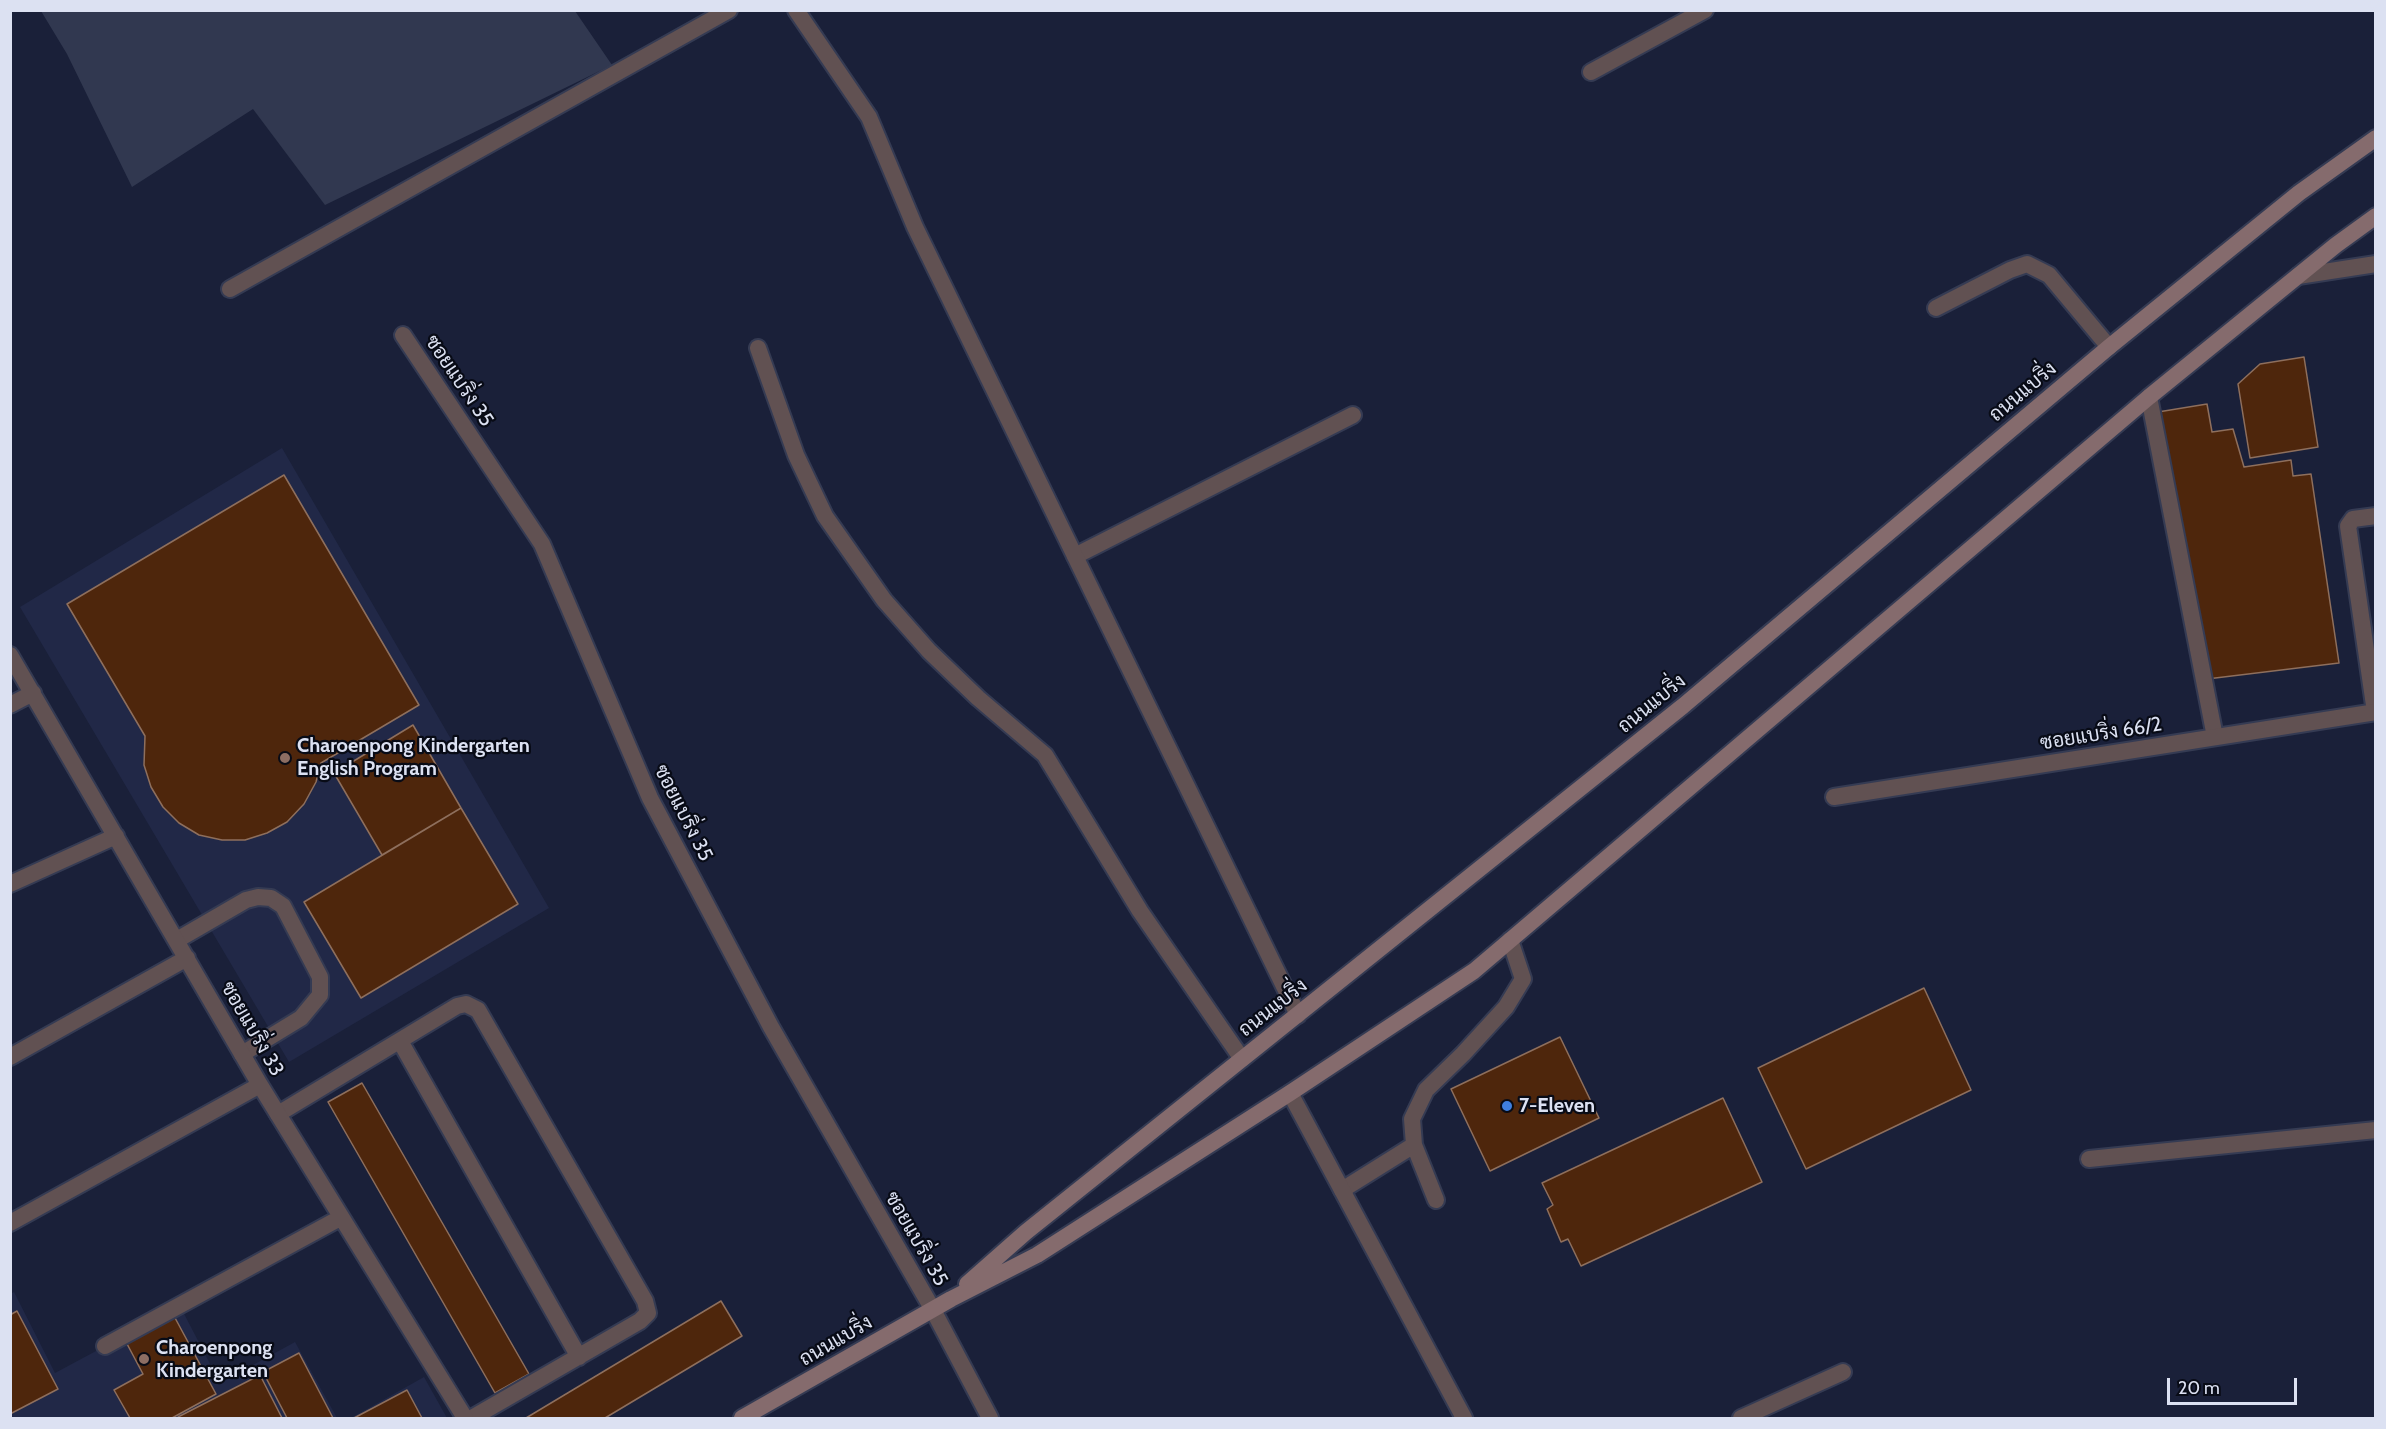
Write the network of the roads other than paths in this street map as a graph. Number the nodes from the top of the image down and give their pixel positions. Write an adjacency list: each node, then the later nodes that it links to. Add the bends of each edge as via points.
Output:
1 (729, 10): 9 (street)
2 (796, 10): 17 (street, via 869,117 915,227)
3 (1706, 10): 4 (street)
4 (1591, 72)
5 (2376, 138): 12 (main road, ถนนแบริ่ง, via 2299,193)
6 (2376, 216): 8 (main road, ถนนแบริ่ง)
7 (2376, 264): 8 (street)
8 (2298, 276): 14 (main road, ถนนแบริ่ง)
9 (230, 289)
10 (1936, 308): 12 (street, via 2027,264 2049,275)
11 (403, 334): 46 (street, ซอยแบริ่ง 35, via 542,544 650,798 771,1027)
12 (2109, 347): 30 (main road, ถนนแบริ่ง, via 1683,706)
13 (758, 348): 34 (street, via 795,456 825,516 885,600 929,651 1045,755 1140,911)
14 (2150, 397): 23 (street); 28 (main road, ถนนแบริ่ง)
15 (1353, 415): 17 (street)
16 (2376, 516): 18 (street, via 2353,519 2348,526)
17 (1075, 556): 30 (street)
18 (2371, 647): 22 (street)
19 (10, 655): 20 (street, ซอยแบริ่ง 33)
20 (33, 693): 21 (street); 25 (street, ซอยแบริ่ง 33)
21 (10, 705)
22 (2376, 712): 23 (street, ซอยแบริ่ง 66/2)
23 (2215, 737): 24 (street, ซอยแบริ่ง 66/2)
24 (1834, 798)
25 (116, 836): 26 (street); 27 (street, ซอยแบริ่ง 33)
26 (10, 884)
27 (177, 940): 29 (street, ซอยแบริ่ง 33); 32 (street, via 246,900 271,898 283,906 320,977 320,995 301,1017)
28 (1510, 940): 36 (main road, ถนนแบริ่ง, via 1474,971); 39 (street, via 1522,979 1506,1007 1426,1090 1412,1119)
29 (187, 958): 32 (street, ซอยแบริ่ง 33); 33 (street)
30 (1298, 1015): 34 (main road, ถนนแบริ่ง)
31 (399, 1041): 37 (street); 48 (street); 48 (street, via 457,1006 466,1004 478,1010 645,1301 648,1313 640,1321)
32 (242, 1054): 35 (street, ซอยแบริ่ง 33)
33 (10, 1057)
34 (1242, 1059): 45 (main road, ถนนแบริ่ง, via 1026,1232)
35 (260, 1085): 37 (street, ซอยแบริ่ง 33); 44 (street)
36 (1290, 1093): 41 (street); 45 (main road, ถนนแบริ่ง, via 1037,1256)
37 (278, 1114): 43 (street, ซอยแบริ่ง 33)
38 (2376, 1130): 40 (street)
39 (1414, 1145): 41 (street); 42 (street)
40 (2089, 1159)
41 (1342, 1190): 54 (street)
42 (1436, 1200)
43 (340, 1218): 47 (street); 50 (street, ซอยแบริ่ง 33)
44 (10, 1223)
45 (951, 1299): 46 (main road, ถนนแบริ่ง)
46 (933, 1310): 52 (main road, ถนนแบริ่ง); 53 (street, ซอยแบริ่ง 35)
47 (105, 1346)
48 (579, 1357): 51 (street)
49 (1843, 1372): 55 (street)
50 (465, 1419)
51 (472, 1419)
52 (742, 1419)
53 (990, 1419)
54 (1464, 1419)
55 (1741, 1419)

